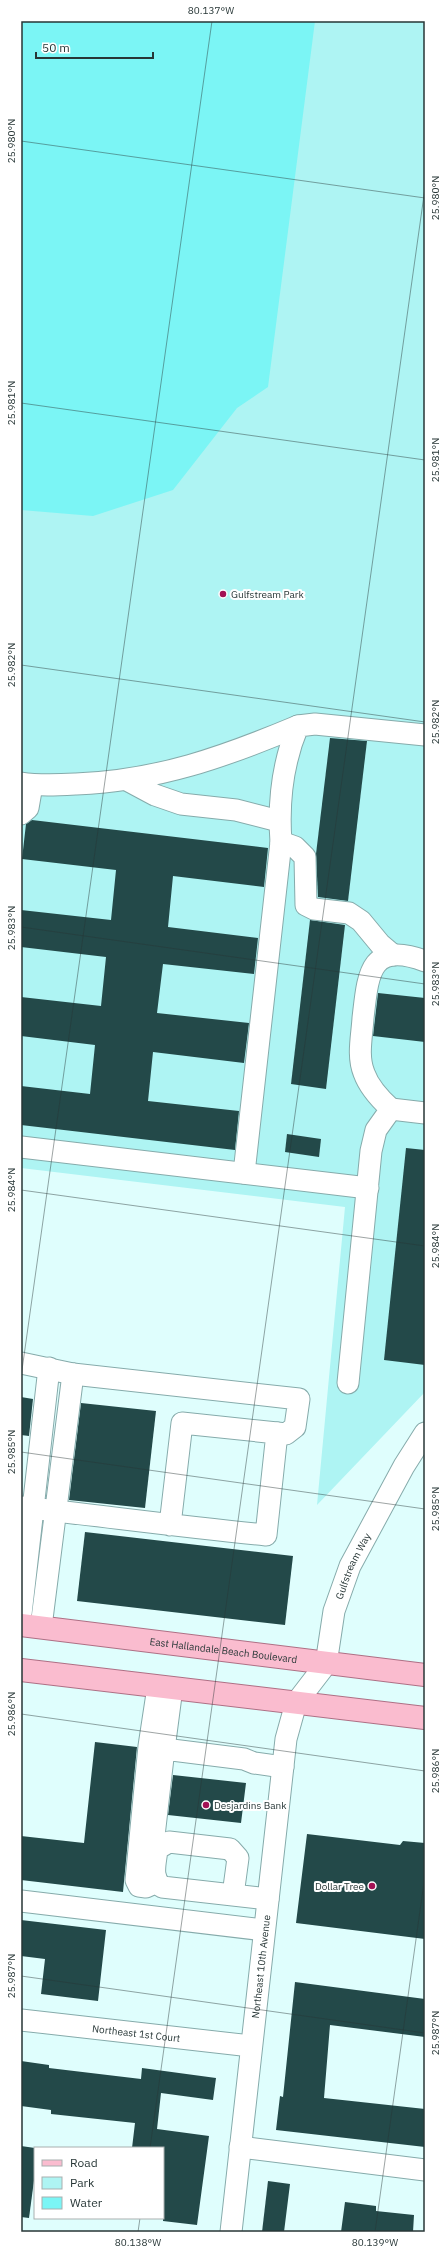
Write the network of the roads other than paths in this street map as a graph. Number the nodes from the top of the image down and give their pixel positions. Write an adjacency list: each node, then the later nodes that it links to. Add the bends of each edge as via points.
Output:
1 (298, 726): 2 (street, via 315,724); 3 (street, via 195,766); 6 (street, via 288,752 279,809)
2 (425, 735)
3 (127, 780): 4 (street, via 87,784); 6 (street, via 155,795 181,804 236,810)
4 (27, 784): 5 (street, via 28,808)
5 (21, 814)
6 (280, 821): 7 (street)
7 (281, 842): 8 (street, via 296,847 305,857 306,905 314,909 349,913 361,921); 13 (street)
8 (393, 955): 9 (street, via 408,955); 10 (street, via 382,959 373,967 367,979 360,1050 363,1072 375,1093)
9 (425, 961)
10 (391, 1110): 11 (street); 14 (street, via 376,1130 371,1151)
11 (425, 1113)
12 (21, 1147): 13 (street)
13 (244, 1173): 14 (street)
14 (368, 1188): 18 (street)
15 (21, 1363): 16 (street)
16 (49, 1368): 17 (street); 21 (street)
17 (73, 1374): 19 (street, via 299,1399 295,1427 286,1434); 22 (street)
18 (348, 1383)
19 (277, 1433): 23 (street, via 182,1423); 23 (street, via 266,1535)
20 (425, 1433): 26 (street, Gulfstream Way, via 404,1466 350,1566 334,1611)
21 (27, 1508): 22 (street); 24 (street)
22 (57, 1510): 23 (street); 25 (street)
23 (170, 1525)
24 (21, 1614)
25 (31, 1626): 26 (main road, East Hallandale Beach Boulevard)
26 (326, 1664): 28 (main road, East Hallandale Beach Boulevard); 30 (street, Gulfstream Way)
27 (21, 1670): 29 (main road)
28 (425, 1675)
29 (165, 1687): 30 (main road); 32 (street)
30 (296, 1703): 31 (main road); 33 (street, Northeast 10th Avenue, via 286,1739)
31 (425, 1718)
32 (157, 1747): 33 (street); 34 (street, via 154,1836); 35 (street, via 136,1880 139,1886 146,1887)
33 (283, 1767): 37 (street, Northeast 10th Avenue)
34 (157, 1849): 35 (street, via 154,1876); 36 (street, via 169,1842 230,1849 238,1858)
35 (157, 1882): 36 (street, via 162,1886)
36 (233, 1895): 37 (street)
37 (268, 1899): 39 (street, Northeast 10th Avenue)
38 (21, 1901): 39 (street)
39 (264, 1930): 41 (street, Northeast 10th Avenue)
40 (21, 2020): 41 (street, Northeast 1st Court)
41 (251, 2046): 42 (street, Northeast 10th Avenue)
42 (240, 2147): 43 (street); 44 (street, Northeast 10th Avenue)
43 (425, 2170)
44 (230, 2232)

